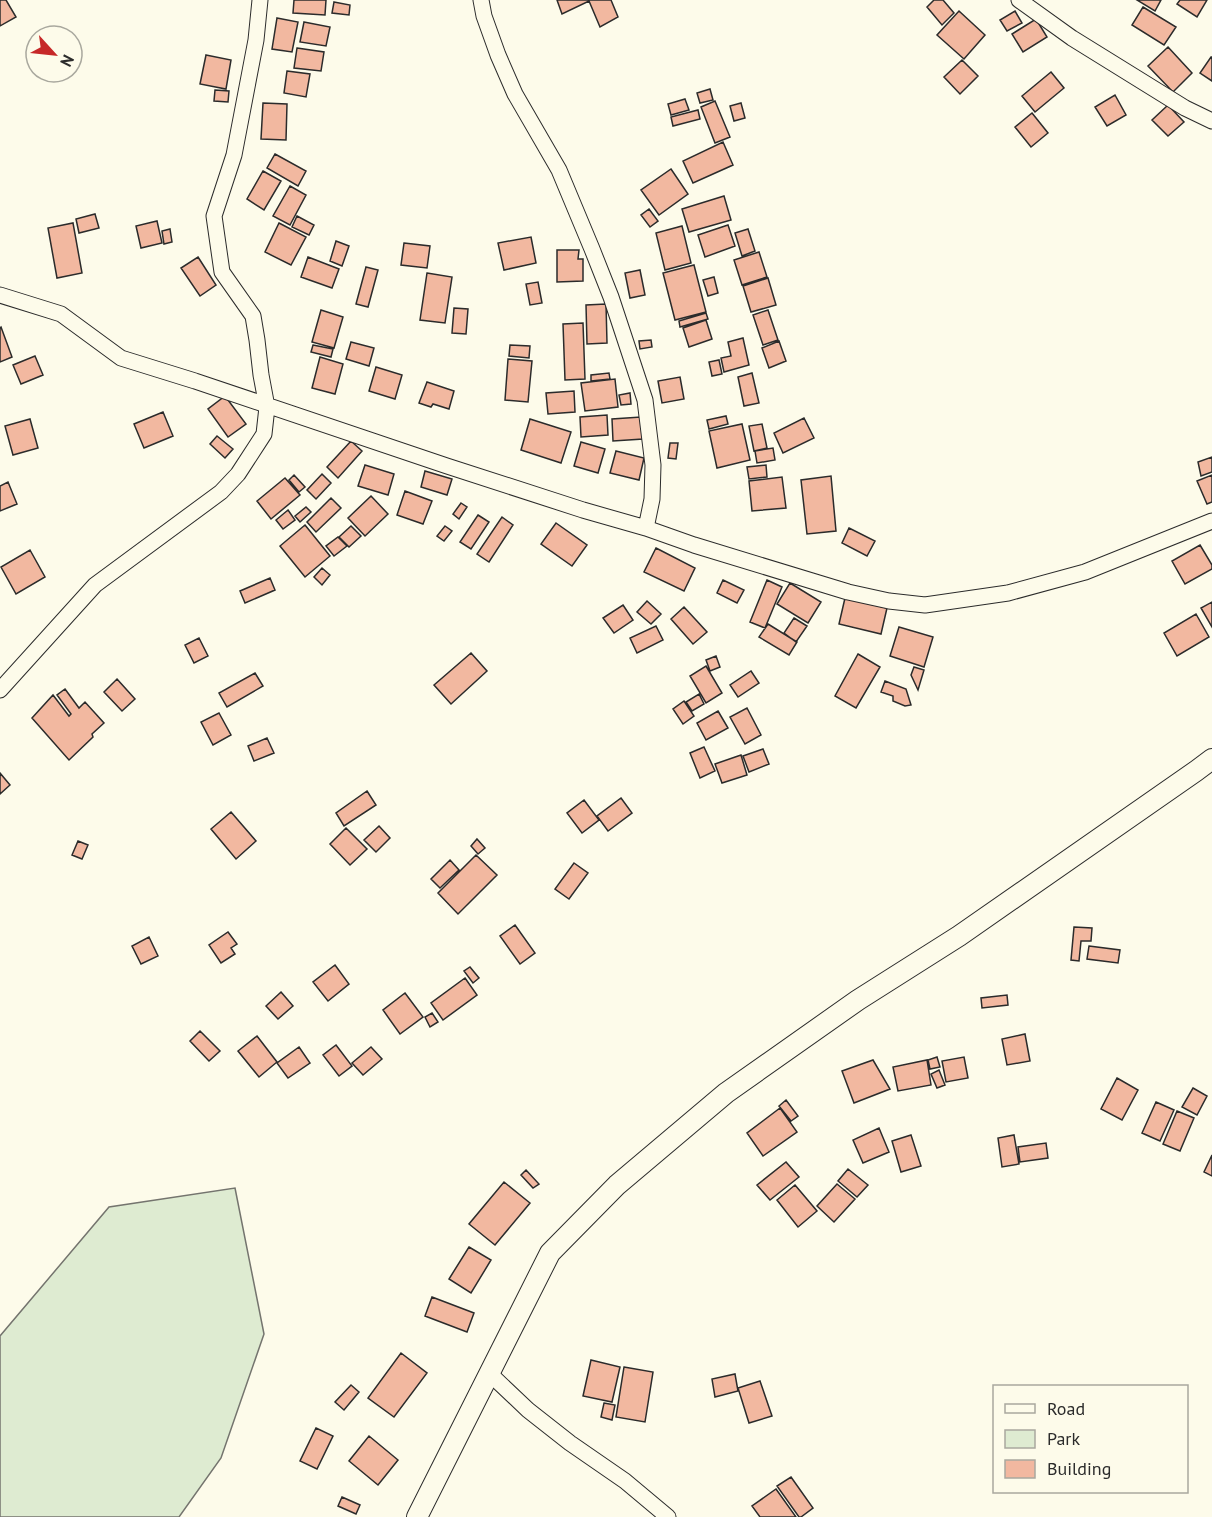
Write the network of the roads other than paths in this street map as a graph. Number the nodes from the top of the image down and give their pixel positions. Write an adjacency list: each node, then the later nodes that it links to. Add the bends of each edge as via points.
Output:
1 (260, 0): 6 (street, via 234,155 214,216 222,272 253,316)
2 (481, 0): 8 (street, via 494,45 515,94 559,170 588,239 645,400 653,465)
3 (1019, 0): 4 (street, via 1072,38)
4 (1212, 121)
5 (0, 295): 6 (street, via 61,314 121,358)
6 (267, 407): 8 (street); 9 (street, via 264,434 238,474 221,492 95,585)
7 (1212, 521): 8 (street, via 1085,572 1008,593 925,605 848,592)
8 (646, 528)
9 (0, 690)
10 (1212, 759): 11 (street, via 726,1093 626,1177 550,1253)
11 (489, 1373): 12 (street); 13 (street, via 537,1417)
12 (417, 1517)
13 (668, 1517)

